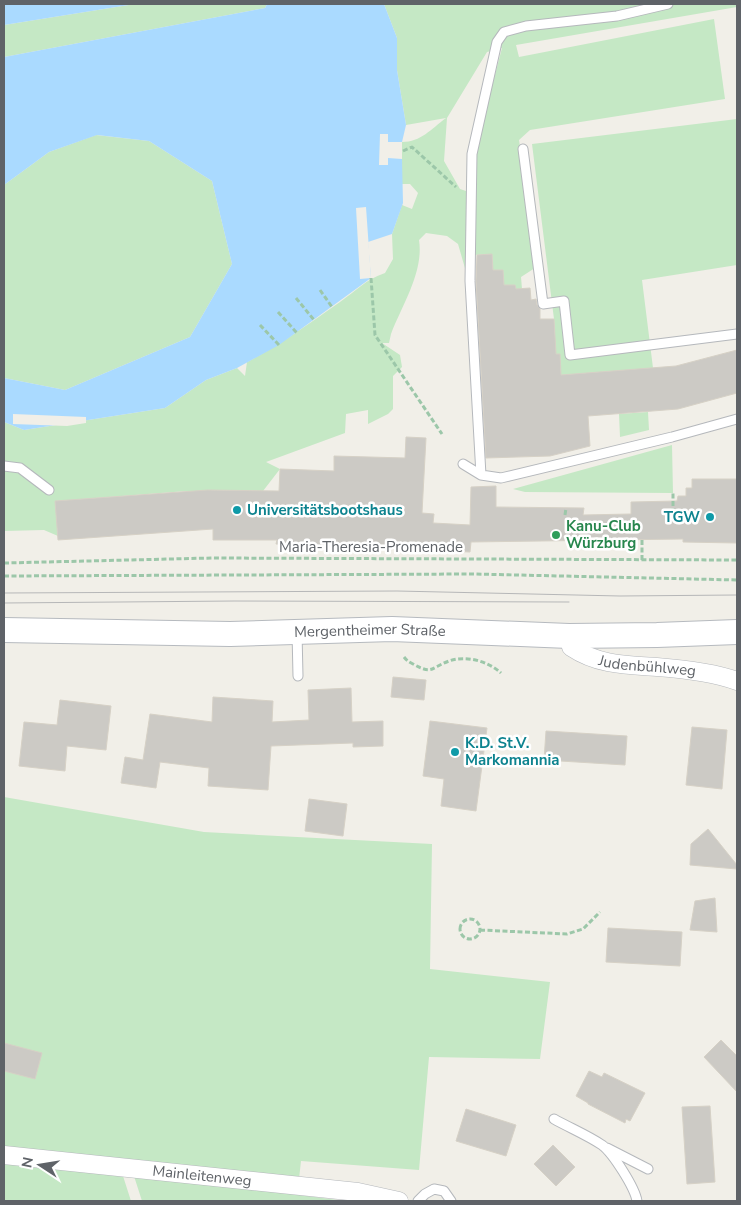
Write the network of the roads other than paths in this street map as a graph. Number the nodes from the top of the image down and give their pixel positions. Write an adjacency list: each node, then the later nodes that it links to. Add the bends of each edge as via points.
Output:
1 (668, 4): 7 (lane, via 617,16 526,26 504,32 497,42 472,154 470,281)
2 (523, 149): 3 (lane, via 543,304 564,301 570,355)
3 (737, 334)
4 (737, 419): 7 (lane, via 501,478)
5 (463, 464): 7 (lane)
6 (4, 466): 8 (lane, via 20,468)
7 (481, 475)
8 (48, 490)
9 (4, 630): 10 (main road, Mergentheimer Straße)
10 (296, 632): 12 (main road, Mergentheimer Straße, via 392,629); 13 (lane)
11 (737, 632): 12 (main road, Mergentheimer Straße)
12 (569, 636): 14 (street, Judenbühlweg, via 570,647 592,659 612,664 678,669)
13 (298, 676)
14 (737, 681)
15 (554, 1119): 16 (lane)
16 (604, 1146): 18 (lane); 22 (lane, via 621,1168)
17 (4, 1155): 19 (street, Mainleitenweg, via 358,1192)
18 (648, 1169)
19 (389, 1200)
20 (418, 1201): 21 (lane, via 434,1189 444,1191)
21 (451, 1201)
22 (637, 1201)

